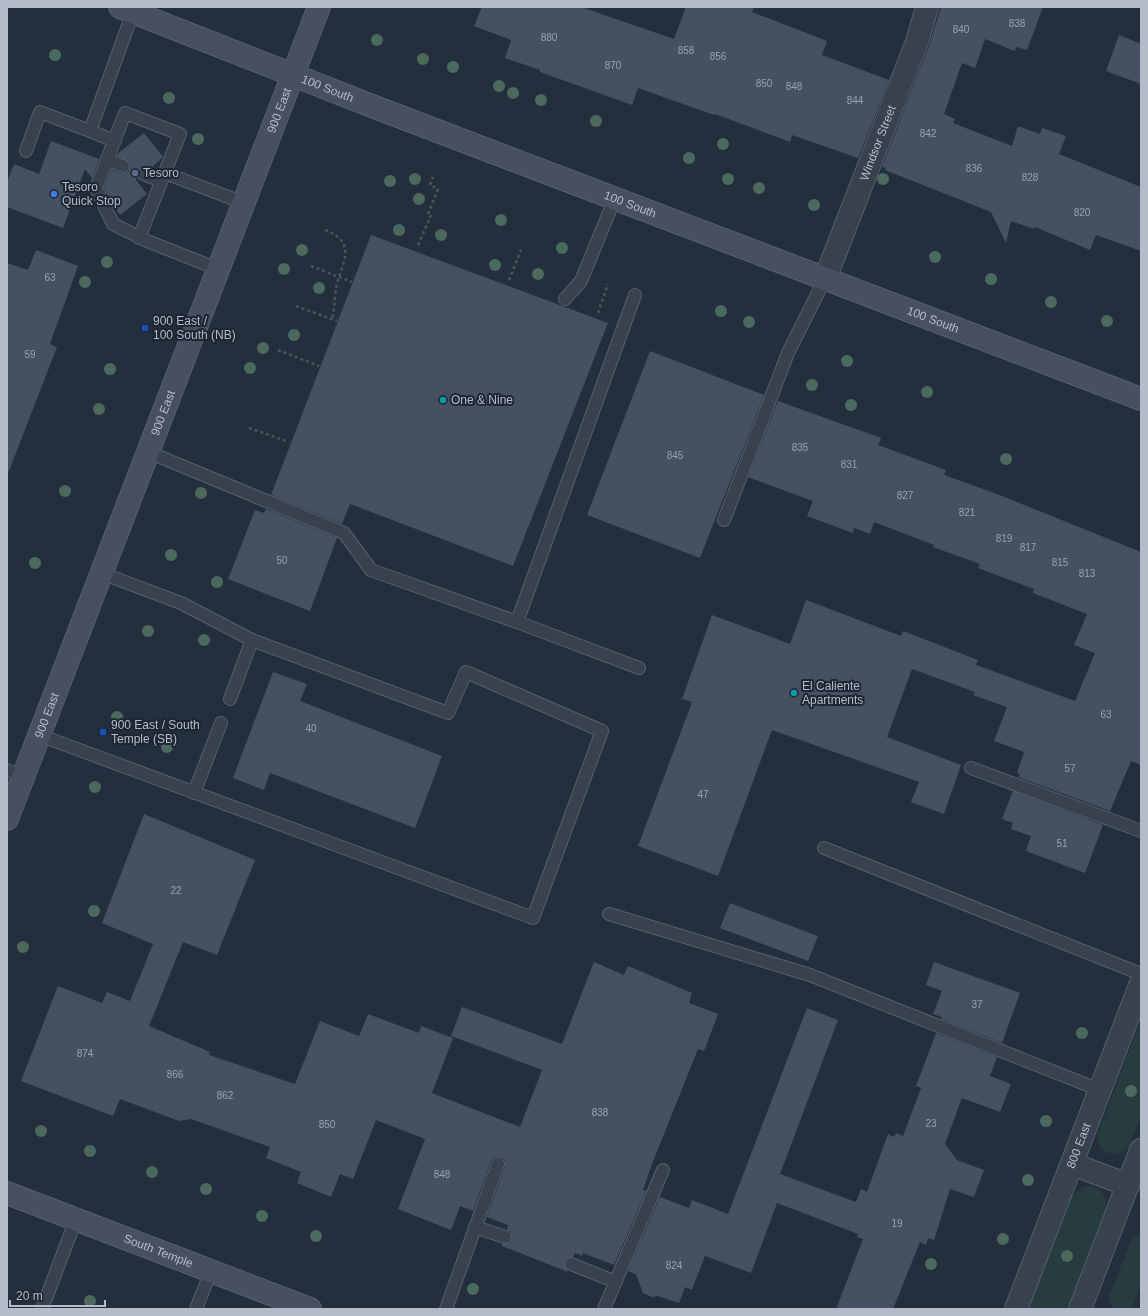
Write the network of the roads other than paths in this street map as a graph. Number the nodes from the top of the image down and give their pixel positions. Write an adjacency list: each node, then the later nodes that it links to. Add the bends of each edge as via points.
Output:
1 (319, 7): 4 (main road, 900 East)
2 (927, 7): 16 (street, Windsor Street, via 917,42)
3 (127, 9): 4 (main road, 100 South); 5 (lane)
4 (293, 74): 12 (main road, 100 South); 13 (main road, 900 East)
5 (90, 131): 6 (lane); 7 (lane, via 40,112)
6 (115, 141): 8 (lane); 11 (lane, via 125,113 180,134)
7 (26, 151)
8 (107, 160): 9 (lane); 14 (lane, via 96,188 113,224)
9 (123, 166)
10 (143, 174): 11 (lane)
11 (163, 177): 13 (lane); 14 (lane)
12 (615, 198): 16 (main road, 100 South); 18 (lane, via 581,281)
13 (244, 204): 15 (main road, 900 East)
14 (139, 238): 15 (lane)
15 (218, 269): 20 (main road, 900 East)
16 (825, 278): 19 (main road, 100 South); 21 (lane, via 788,353)
17 (635, 295): 23 (lane)
18 (565, 299)
19 (1141, 400)
20 (148, 452): 22 (main road, 900 East); 23 (lane, via 344,533 371,570)
21 (724, 520)
22 (101, 573): 24 (lane, via 181,603); 28 (main road, 900 East)
23 (517, 622): 25 (lane)
24 (252, 640): 26 (lane); 31 (lane, via 448,713 466,672 602,731 533,918)
25 (639, 668)
26 (230, 699)
27 (221, 723): 31 (lane)
28 (39, 735): 30 (main road, 900 East); 31 (lane)
29 (971, 768): 33 (lane)
30 (15, 773): 32 (main road, 900 East)
31 (194, 793)
32 (7, 819)
33 (1141, 831)
34 (824, 848): 36 (lane)
35 (610, 914): 38 (lane, via 810,975)
36 (1141, 974)
37 (1141, 983): 38 (street, 800 East)
38 (1100, 1090): 41 (street, 800 East)
39 (1141, 1150): 43 (street)
40 (498, 1164): 46 (lane)
41 (1072, 1164): 43 (street); 56 (street, 800 East)
42 (663, 1170): 50 (lane)
43 (1128, 1185): 57 (street)
44 (7, 1193): 45 (main road, South Temple)
45 (76, 1219): 49 (main road, South Temple); 51 (lane)
46 (476, 1227): 47 (lane); 54 (lane)
47 (505, 1237)
48 (571, 1264): 50 (lane)
49 (211, 1271): 52 (lane); 53 (main road, South Temple)
50 (616, 1282): 55 (lane)
51 (42, 1309)
52 (196, 1309)
53 (310, 1309)
54 (446, 1309)
55 (604, 1309)
56 (1016, 1309)
57 (1080, 1309)

